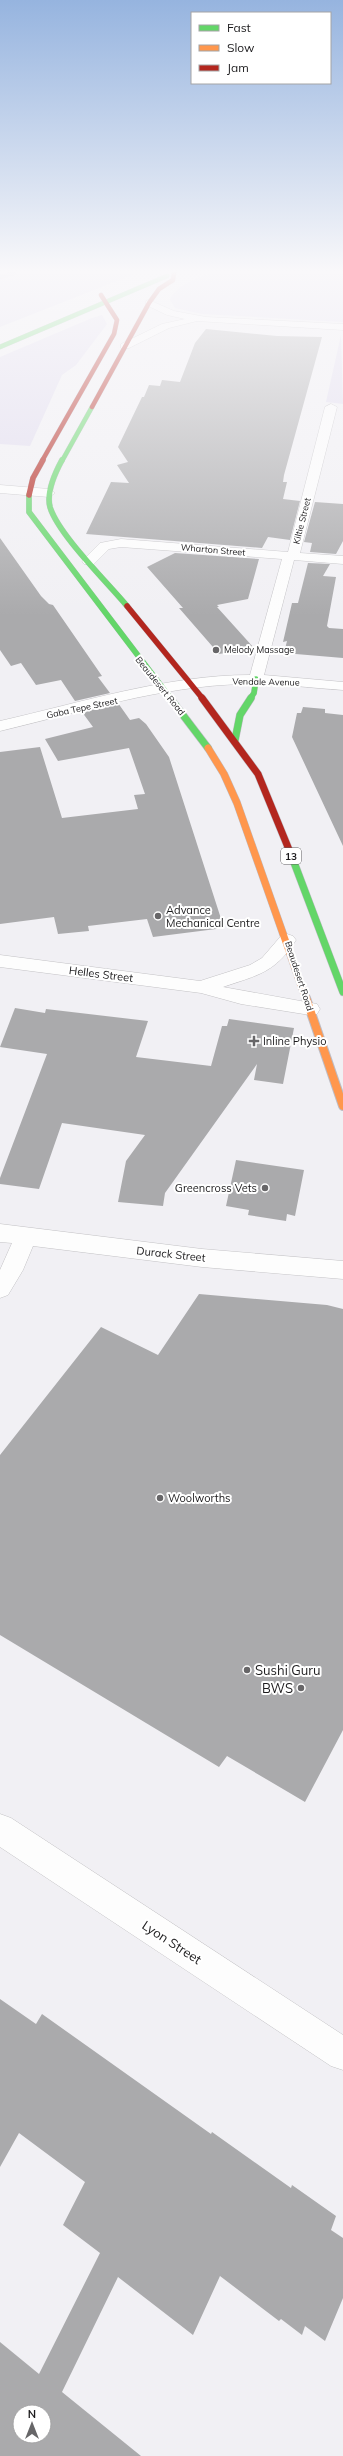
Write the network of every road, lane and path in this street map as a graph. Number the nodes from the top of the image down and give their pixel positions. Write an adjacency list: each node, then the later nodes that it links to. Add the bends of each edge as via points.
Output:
1 (84, 388): 5 (highway, Beaudesert Road, via 33,478)
2 (102, 388): 6 (highway, 13, via 56,472)
3 (331, 407): 7 (street, Kiltie Street, via 295,551)
4 (0, 489): 5 (street)
5 (29, 492): 6 (street); 13 (highway, Beaudesert Road, via 29,512 32,518)
6 (49, 493): 9 (highway, 13, via 53,517)
7 (291, 556): 8 (street, Wharton Street); 9 (street, Wharton Street, via 121,543 105,546); 10 (street, Kiltie Street)
8 (343, 560)
9 (90, 561): 11 (highway, 13)
10 (256, 679): 11 (street, Vendale Avenue); 12 (street, Vendale Avenue); 15 (highway, via 254,693 240,715)
11 (192, 686): 13 (street, Vendale Avenue); 15 (highway, 13)
12 (343, 686)
13 (165, 691): 14 (street, Gaba Tepe Street); 16 (highway, Beaudesert Road, via 218,762 229,784)
14 (0, 726)
15 (235, 740): 19 (highway, 13, via 258,774)
16 (287, 940): 18 (street, Helles Street, via 269,962 257,970); 20 (highway, Beaudesert Road)
17 (0, 961): 18 (street, Helles Street)
18 (201, 987): 20 (street, Helles Street, via 241,998)
19 (343, 992)
20 (310, 1009): 21 (highway, Beaudesert Road)
21 (343, 1106)
22 (0, 1233): 23 (street, Durack Street)
23 (26, 1237): 24 (street, Durack Street, via 202,1258); 25 (street, via 12,1270)
24 (343, 1270)
25 (0, 1289)
26 (0, 1829): 27 (street, Lyon Street)
27 (343, 2054)

